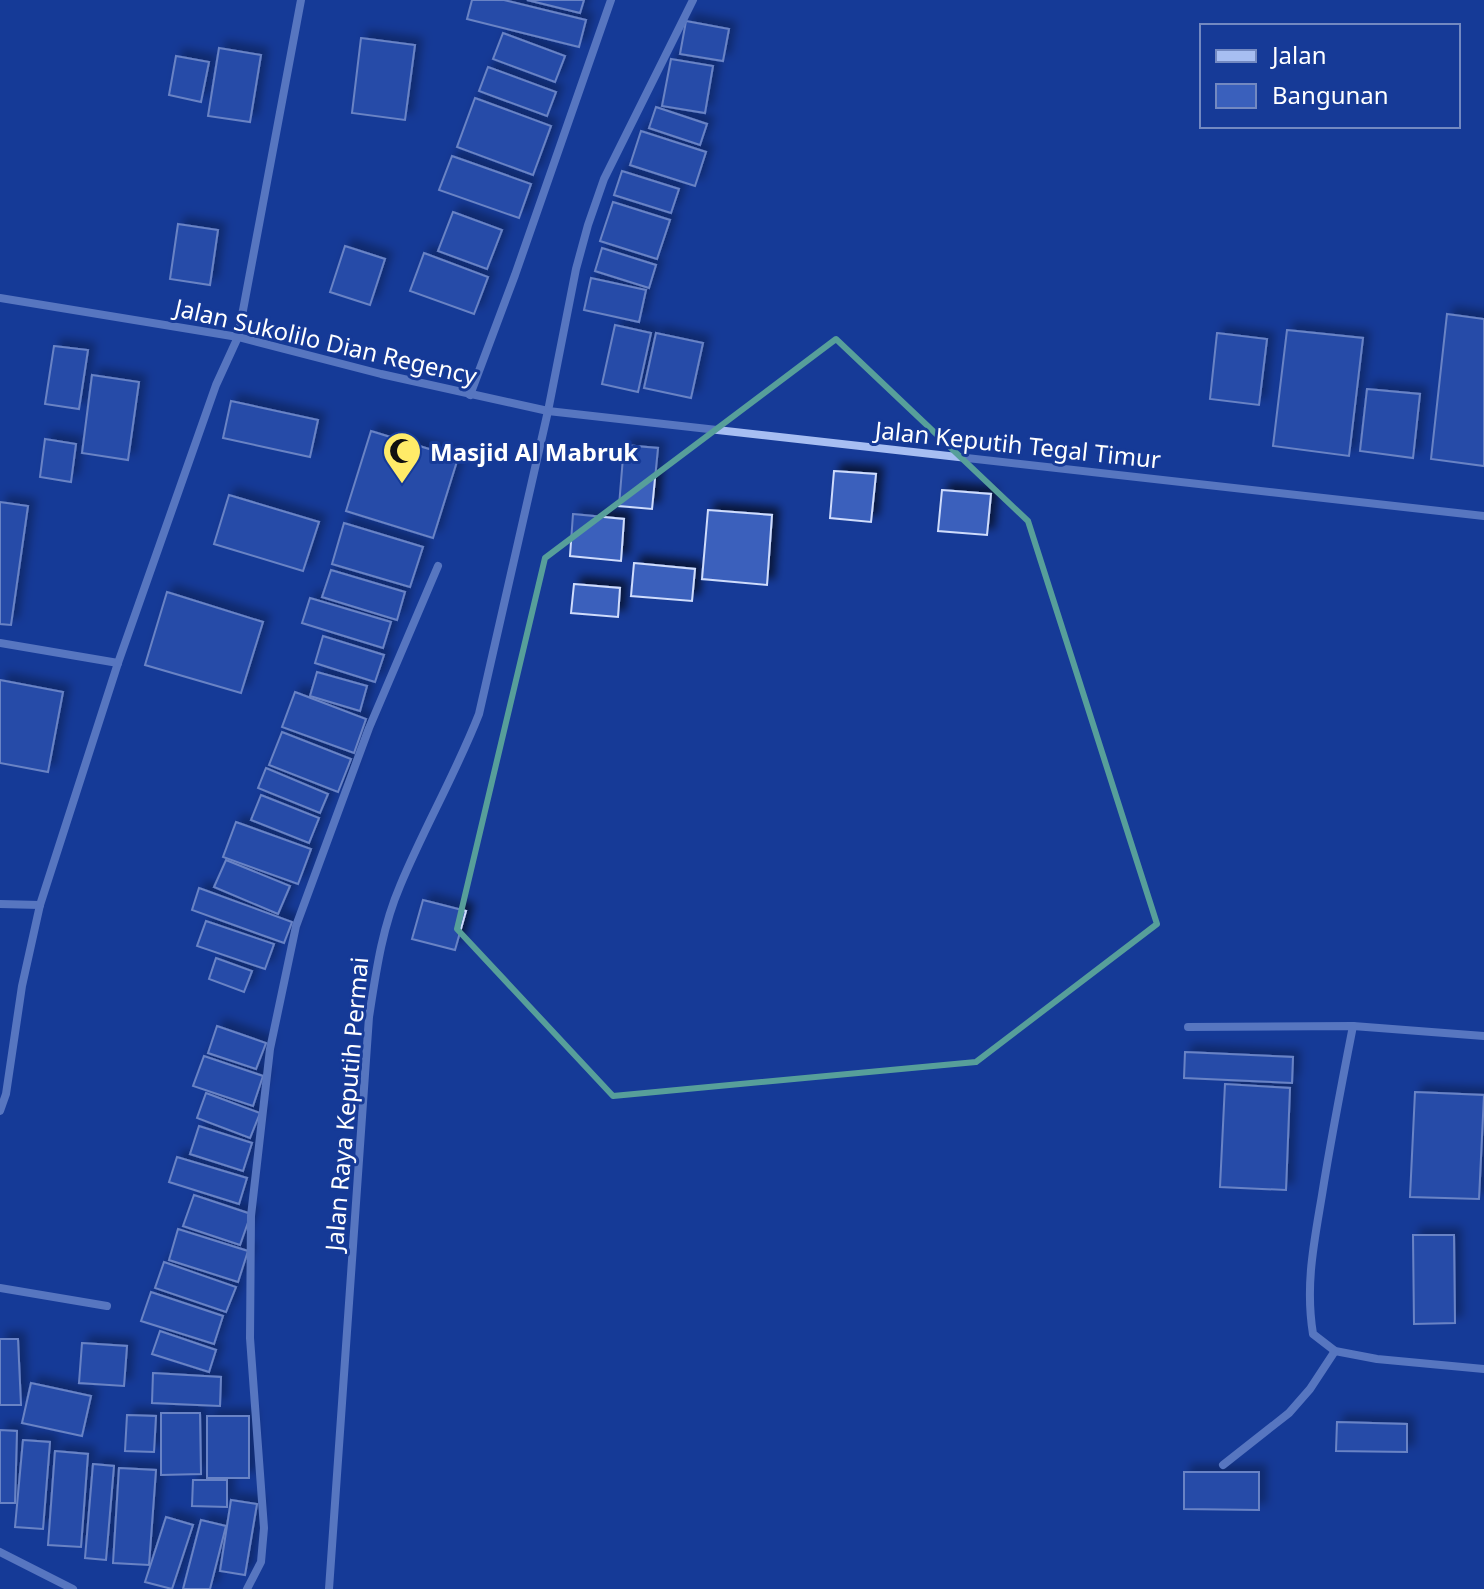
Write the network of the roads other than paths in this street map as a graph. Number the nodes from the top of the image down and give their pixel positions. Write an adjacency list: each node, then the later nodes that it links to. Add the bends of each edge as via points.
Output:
1 (301, 0): 5 (street)
2 (611, 0): 6 (street)
3 (693, 0): 7 (street, Jalan Raya Keputih Permai, via 592,213)
4 (0, 298): 5 (street, Jalan Sukolilo Dian Regency)
5 (238, 337): 6 (street, Jalan Sukolilo Dian Regency); 11 (street, via 216,385)
6 (470, 395): 7 (street, Jalan Sukolilo Dian Regency)
7 (548, 411): 8 (street, Jalan Keputih Tegal Timur); 26 (street, Jalan Raya Keputih Permai, via 479,714 399,887 380,946 369,1017)
8 (1484, 516)
9 (438, 566): 25 (street, via 369,728 296,926 270,1049 251,1216 250,1338 264,1528 261,1562)
10 (0, 643): 11 (street)
11 (118, 663): 13 (street)
12 (0, 904): 13 (street)
13 (40, 905): 17 (street)
14 (1353, 1026): 15 (street); 16 (street); 20 (street, via 1309,1271 1313,1334)
15 (1188, 1027)
16 (1484, 1036)
17 (0, 1111)
18 (0, 1288): 19 (street)
19 (107, 1306)
20 (1335, 1351): 21 (street); 22 (street, via 1289,1413)
21 (1484, 1369)
22 (1223, 1465)
23 (0, 1552): 24 (street)
24 (73, 1589)
25 (247, 1589)
26 (329, 1589)

